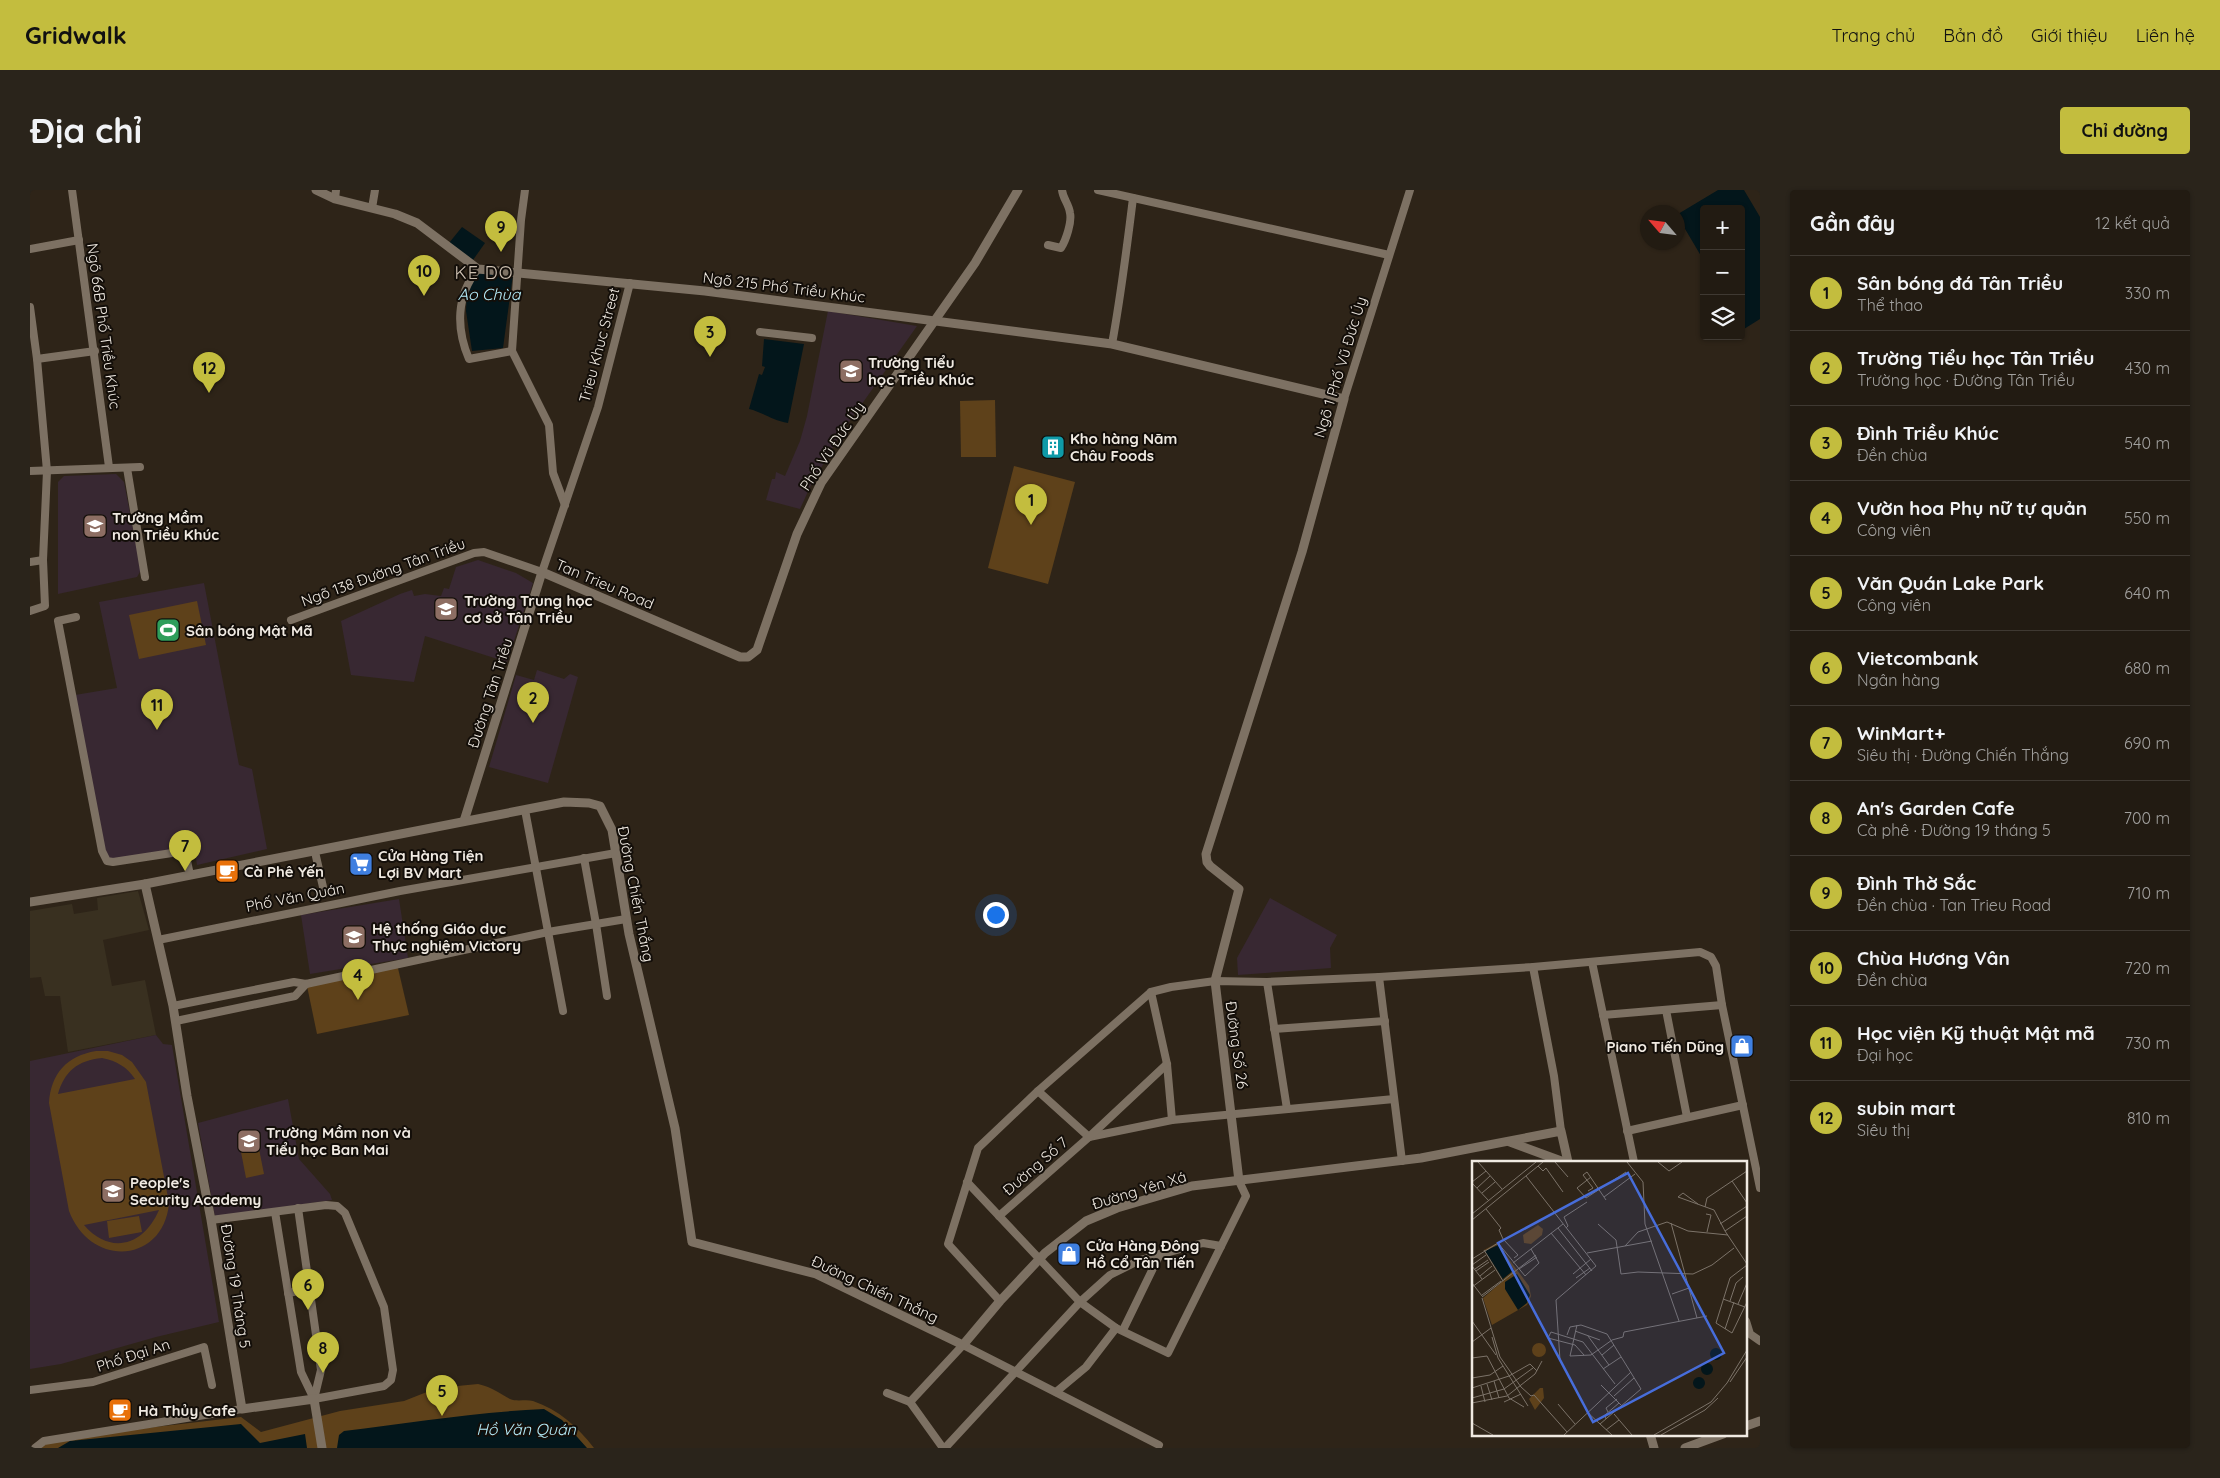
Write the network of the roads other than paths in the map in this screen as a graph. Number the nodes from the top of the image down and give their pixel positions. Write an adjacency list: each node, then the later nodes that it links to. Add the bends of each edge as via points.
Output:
1 (72, 190): 12 (street, Ngõ 66B Phố Triều Khúc)
2 (316, 190): 9 (street)
3 (375, 190): 11 (street)
4 (525, 190): 17 (street)
5 (1018, 190): 20 (street, Phố Vũ Đức Úy, via 975,263)
6 (1062, 190): 13 (street, via 1070,214 1065,242 1061,248)
7 (1098, 190): 10 (street)
8 (1410, 190): 15 (street, Ngõ 1 Phố Vũ Đức Úy)
9 (336, 194): 11 (street)
10 (1134, 198): 15 (street); 23 (street)
11 (372, 208): 16 (street, via 417,223)
12 (79, 240): 14 (street); 24 (street, Ngõ 66B Phố Triều Khúc)
13 (1048, 245)
14 (30, 249)
15 (1389, 255): 27 (street, Ngõ 1 Phố Vũ Đức Úy)
16 (478, 269): 17 (street, Trieu Khuc Street); 25 (street, via 465,287 460,310 462,344 469,359)
17 (517, 273): 18 (street, Trieu Khuc Street); 25 (street)
18 (630, 283): 20 (street, Ngõ 215 Phố Triều Khúc); 33 (street, Trieu Khuc Street, via 598,407)
19 (30, 307): 26 (street)
20 (935, 320): 23 (street, Ngõ 215 Phố Triều Khúc); 41 (street, Phố Vũ Đức Úy, via 821,483 797,534 757,650)
21 (760, 332): 22 (street)
22 (812, 338)
23 (1112, 344): 27 (street, Ngõ 215 Phố Triều Khúc)
24 (95, 350): 26 (street); 28 (street, Ngõ 66B Phố Triều Khúc)
25 (512, 351): 33 (street, via 549,425 554,473)
26 (37, 359): 32 (street)
27 (1344, 399): 59 (street, Ngõ 1 Phố Vũ Đức Úy, via 1302,552 1206,854 1210,866 1239,888)
28 (109, 467): 30 (street); 32 (street)
29 (140, 467): 30 (street)
30 (127, 468): 37 (street)
31 (30, 471): 32 (street)
32 (47, 471): 34 (street)
33 (565, 505): 36 (street, Tan Trieu Road)
34 (43, 560): 35 (street); 38 (street, via 45,606)
35 (30, 562)
36 (542, 572): 40 (street, Ngõ 138 Đường Tân Triều, via 484,552 474,553); 41 (street, Tan Trieu Road, via 732,654); 43 (street, Đường Tân Triều)
37 (145, 577)
38 (30, 611)
39 (76, 617): 48 (street, via 58,620 102,851 108,861 113,862 185,851)
40 (291, 620)
41 (748, 657)
42 (525, 810): 43 (street, Đường Chiến Thắng); 45 (street, Đường Chiến Thắng, via 564,802 600,806 612,830); 47 (street)
43 (464, 821): 44 (street, Đường Chiến Thắng)
44 (315, 852): 48 (street, Đường Chiến Thắng); 50 (street)
45 (616, 853): 46 (street, Phố Văn Quán); 52 (street, Đường Chiến Thắng)
46 (584, 858): 47 (street, Phố Văn Quán); 53 (street)
47 (535, 866): 54 (street); 55 (street, Phố Văn Quán)
48 (190, 875): 49 (street, Đường Chiến Thắng)
49 (145, 884): 51 (street, Đường Chiến Thắng); 55 (street, Đường 19 Tháng 5)
50 (323, 887)
51 (30, 902)
52 (626, 919): 53 (street); 106 (street, Đường Chiến Thắng, via 675,1128 692,1242 816,1274)
53 (596, 924): 54 (street); 63 (street)
54 (548, 932): 61 (street); 67 (street)
55 (158, 940): 65 (street, Đường 19 Tháng 5)
56 (1592, 962): 57 (street); 64 (street, via 1700,952 1711,957 1716,966); 68 (street)
57 (1534, 967): 58 (street); 80 (street)
58 (1379, 977): 60 (street); 70 (street)
59 (1215, 980): 60 (street); 62 (street); 77 (street, Đường Số 26)
60 (1267, 982): 71 (street)
61 (306, 984): 65 (street, via 294,982); 69 (street, via 295,996)
62 (1151, 992): 72 (street); 73 (street)
63 (607, 996)
64 (1722, 1005): 66 (street); 75 (street)
65 (173, 1006): 69 (street, Đường 19 Tháng 5)
66 (1666, 1010): 68 (street); 78 (street)
67 (563, 1011)
68 (1603, 1015): 81 (street)
69 (176, 1021): 95 (street, Đường 19 Tháng 5, via 188,1105)
70 (1384, 1021): 71 (street); 74 (street)
71 (1274, 1029): 76 (street)
72 (1167, 1064): 79 (street); 82 (street, Đường Số 7)
73 (1038, 1091): 82 (street); 90 (street, via 978,1148)
74 (1394, 1099): 76 (street); 84 (street)
75 (1743, 1104): 78 (street); 88 (street)
76 (1287, 1109): 77 (street)
77 (1232, 1114): 79 (street); 89 (street, Đường Số 26)
78 (1687, 1117): 81 (street)
79 (1172, 1120): 82 (street)
80 (1561, 1131): 83 (street, Đường Yên Xá); 86 (street)
81 (1627, 1131): 87 (street)
82 (1089, 1137): 94 (street, Đường Số 7)
83 (1507, 1142): 84 (street, Đường Yên Xá); 85 (street, Đường Yên Xá)
84 (1402, 1160): 89 (street, Đường Yên Xá)
85 (1561, 1161)
86 (1568, 1161)
87 (1634, 1161)
88 (1750, 1165): 91 (street)
89 (1239, 1181): 96 (street, via 1246,1196); 98 (street, Đường Yên Xá, via 1192,1186 1117,1208 1086,1221)
90 (967, 1182): 94 (street); 101 (street, via 948,1244)
91 (1760, 1188)
92 (298, 1208): 93 (street); 99 (street); 112 (street, via 337,1206 345,1213 384,1307 393,1370 391,1380 384,1386)
93 (275, 1212): 95 (street); 100 (street)
94 (999, 1216): 98 (street)
95 (211, 1220): 114 (street, Đường 19 Tháng 5)
96 (1221, 1246): 97 (street, via 1203,1243); 104 (street, via 1168,1354)
97 (1160, 1254): 102 (street, via 1110,1275); 104 (street)
98 (1039, 1260): 101 (street, Đường Yên Xá); 102 (street)
99 (310, 1289): 100 (street); 112 (street, via 321,1370)
100 (288, 1292): 112 (street, via 301,1372)
101 (1000, 1301): 106 (street, Đường Yên Xá)
102 (1080, 1302): 104 (street); 107 (street)
103 (1748, 1328): 105 (street, via 1750,1334)
104 (1120, 1329): 110 (street, via 1086,1367)
105 (1760, 1341)
106 (963, 1345): 107 (street); 113 (street, Đường Yên Xá)
107 (1014, 1372): 110 (street); 122 (street)
108 (212, 1385): 109 (street, Phố Đại An, via 204,1347 93,1382)
109 (30, 1390)
110 (1056, 1392): 118 (street)
111 (887, 1393): 113 (street)
112 (314, 1399): 114 (street); 121 (street)
113 (910, 1402): 122 (street)
114 (242, 1409): 120 (street, via 44,1441)
115 (1760, 1421): 116 (street)
116 (1748, 1425)
117 (1718, 1436): 124 (street)
118 (1148, 1440): 119 (street); 123 (street)
119 (1159, 1445)
120 (35, 1448)
121 (322, 1448)
122 (944, 1448)
123 (1142, 1448)
124 (1685, 1448)

